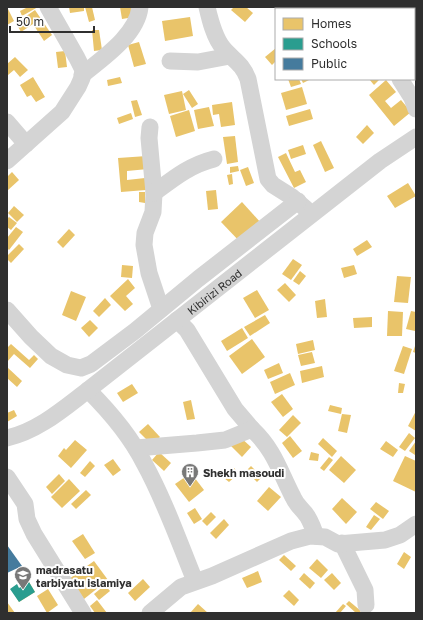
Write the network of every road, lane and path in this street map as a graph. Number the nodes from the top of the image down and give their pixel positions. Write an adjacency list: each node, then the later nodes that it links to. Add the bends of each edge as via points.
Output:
1 (48, 7): 6 (street, via 77,58 83,70)
2 (140, 7): 6 (street, via 140,14 128,34)
3 (207, 7): 4 (street, via 216,36)
4 (230, 56): 5 (street, via 198,62); 16 (street, via 243,67 248,79 268,179)
5 (170, 62)
6 (82, 74): 12 (street, via 78,87 62,112)
7 (401, 80): 8 (street)
8 (416, 109)
9 (7, 122): 12 (street)
10 (150, 127): 15 (street)
11 (416, 136): 17 (street, Kibirizi Road)
12 (26, 144): 14 (street)
13 (214, 159): 15 (street, via 190,167)
14 (7, 161)
15 (154, 193): 20 (street, via 153,212 145,233 144,245)
16 (298, 202): 17 (street); 18 (street)
17 (312, 215): 19 (street, Kibirizi Road)
18 (208, 272): 19 (street); 20 (street)
19 (223, 284): 22 (street, Kibirizi Road)
20 (161, 309): 21 (street, via 136,331 91,364 81,368 51,356)
21 (7, 310)
22 (177, 320): 23 (street, Kibirizi Road); 24 (street, via 187,330 235,408)
23 (88, 390): 25 (street, Kibirizi Road, via 32,430); 26 (street, via 113,416)
24 (252, 429): 26 (street, via 225,440); 29 (street, via 264,440 272,453 292,497 309,519)
25 (7, 438)
26 (136, 448): 31 (street, via 163,502)
27 (7, 476): 33 (street, via 25,504 27,519 34,534)
28 (416, 524): 30 (street, via 393,538)
29 (316, 536): 30 (street); 31 (street, via 290,541 220,573)
30 (342, 544): 32 (street, via 365,590)
31 (195, 581): 34 (street, via 181,587)
32 (366, 605)
33 (83, 613)
34 (150, 613)

